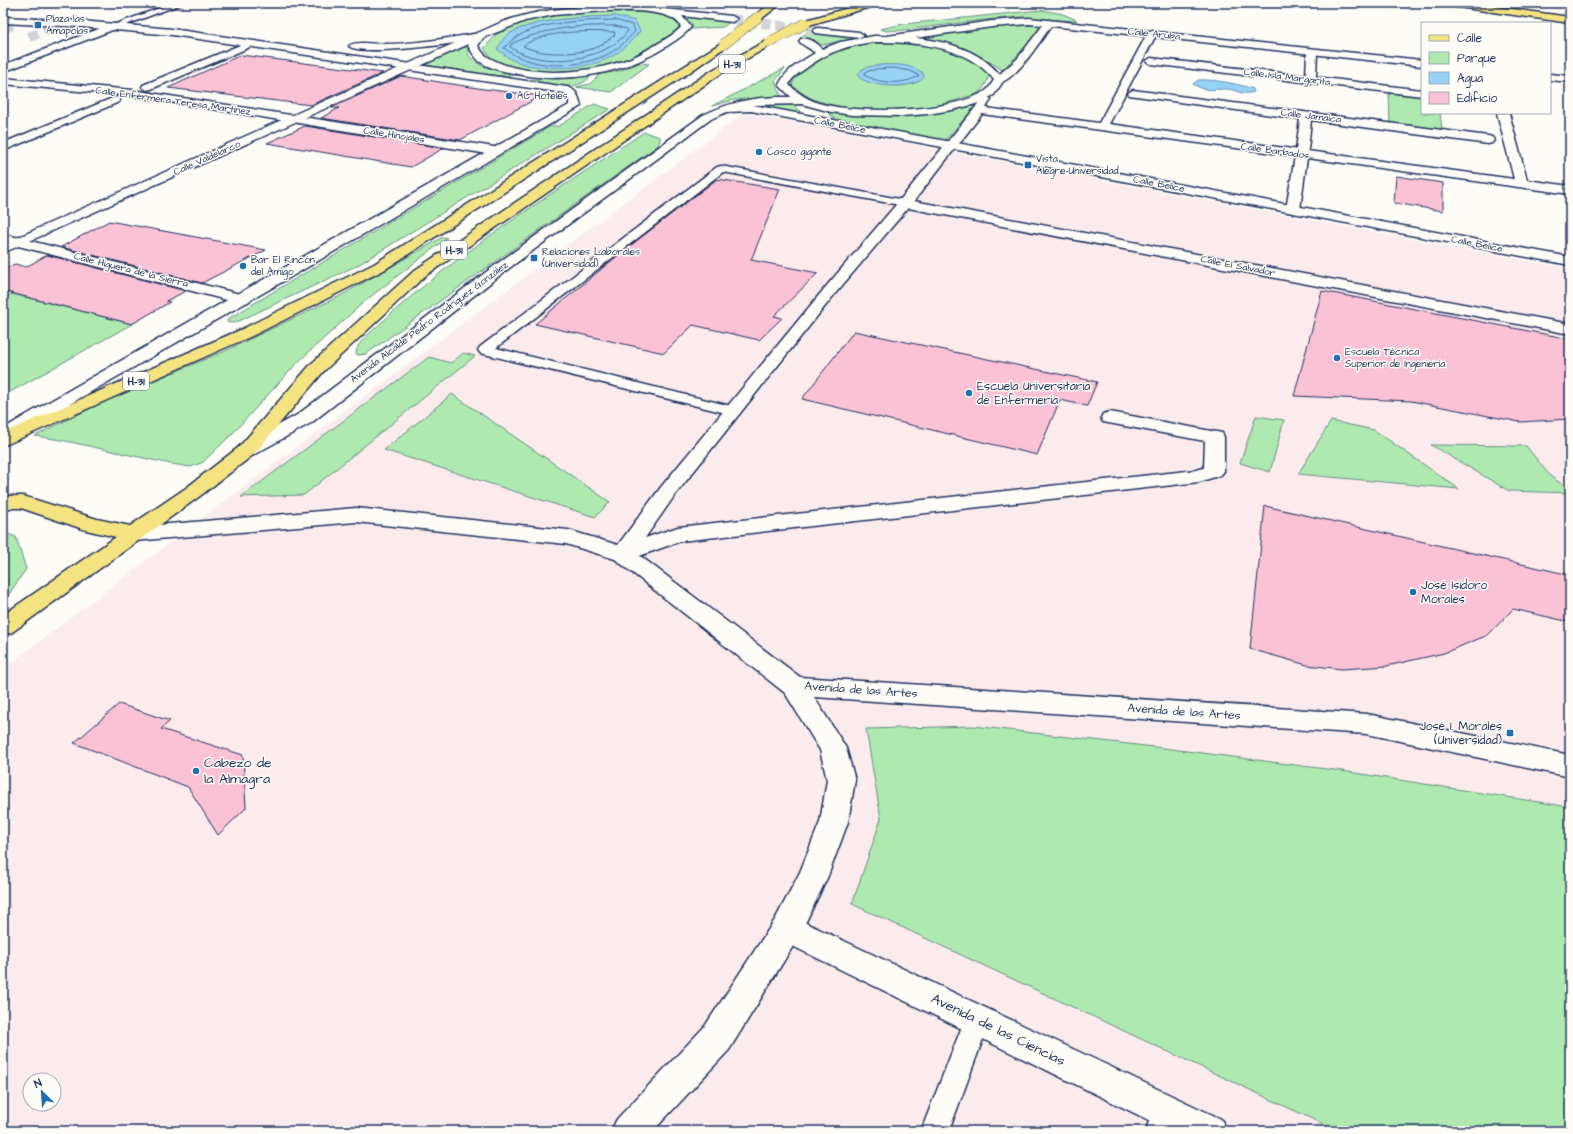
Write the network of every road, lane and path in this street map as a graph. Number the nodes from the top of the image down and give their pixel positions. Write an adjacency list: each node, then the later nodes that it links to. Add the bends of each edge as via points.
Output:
1 (180, 3): 12 (lane)
2 (844, 3): 14 (main road, H-31, via 818,14)
3 (874, 3): 14 (main road)
4 (1451, 3): 13 (main road)
5 (1486, 3): 9 (main road)
6 (769, 6): 72 (main road, H-31, bridge, via 758,18 683,72 379,267 246,333)
7 (3, 12): 12 (street)
8 (667, 13): 10 (street); 19 (street, via 684,22 686,27); 21 (street, via 618,7 560,11 527,17)
9 (1570, 15)
10 (732, 19)
11 (3, 20): 16 (street)
12 (131, 20): 16 (lane); 22 (street)
13 (1570, 20)
14 (806, 23): 73 (main road, H-31, bridge, via 718,72 420,273 318,366)
15 (1049, 23): 20 (street, Calle Aruba); 24 (street, Calle Aruba, via 1029,21 992,24); 38 (street, via 1027,54)
16 (112, 27): 32 (street, via 172,32); 33 (street)
17 (697, 31): 19 (street)
18 (818, 31): 23 (street)
19 (681, 33): 34 (street, via 615,68 576,74)
20 (1153, 34): 31 (street, Calle Aruba); 53 (street)
21 (480, 36): 27 (street, via 408,46); 32 (street, Calle Valdelarco); 34 (street, via 473,46 479,56 486,61 509,70)
22 (284, 39)
23 (874, 39): 24 (street); 28 (street, via 832,47)
24 (887, 39): 38 (street, via 930,44 960,52 982,62)
25 (804, 41): 28 (street)
26 (245, 46): 41 (street)
27 (346, 46)
28 (820, 53): 46 (street, via 791,74 784,85)
29 (1312, 54): 39 (street)
30 (1151, 61): 39 (street, Calle Isla Margarita)
31 (1421, 63)
32 (411, 67): 36 (street); 51 (street, Calle Valdelarco)
33 (3, 69)
34 (543, 74): 36 (street)
35 (1551, 77): 37 (street)
36 (499, 79): 57 (street, via 567,90 574,97 575,106)
37 (1570, 79)
38 (1000, 80): 44 (street)
39 (1311, 80): 43 (street, Calle Isla Margarita)
40 (3, 81): 51 (street, Calle Enfermera Teresa Martínez, via 132,93)
41 (147, 87)
42 (1134, 93): 50 (street, Calle Jamaica)
43 (1421, 93)
44 (988, 94): 46 (street, via 957,105 917,112 872,112 830,108); 48 (street)
45 (115, 100): 56 (street)
46 (810, 103): 47 (street, via 759,101); 52 (street)
47 (723, 109): 52 (street, Calle Belice, via 751,108); 73 (street, Avenida Alcalde Pedro Rodríguez González, via 694,126 503,266 304,419)
48 (979, 110): 53 (street, Calle Barbados); 55 (street)
49 (1503, 114): 59 (street)
50 (1306, 116): 54 (street, Calle Jamaica); 58 (street)
51 (295, 120): 57 (street, Calle Hinojales); 64 (street, Calle Valdelarco)
52 (818, 121): 55 (street, Calle Belice)
53 (1102, 127): 58 (street, Calle Barbados)
54 (1488, 140)
55 (951, 146): 61 (street); 62 (street, Calle Belice)
56 (3, 147)
57 (494, 151): 67 (street)
58 (1301, 152): 59 (street, Calle Barbados); 62 (street)
59 (1522, 184): 60 (street, Calle Barbados)
60 (1570, 190)
61 (905, 203): 68 (street, Calle El Salvador); 69 (street, via 829,292); 69 (lane, via 721,169 484,350 599,382)
62 (1293, 209): 66 (street, Calle Belice)
63 (3, 238): 64 (street, Calle Higuera de la Sierra)
64 (19, 242): 65 (street, Calle Valdelarco); 67 (street, Calle Higuera de la Sierra)
65 (3, 249)
66 (1570, 261)
67 (242, 299): 71 (street, via 66,398)
68 (1570, 329)
69 (734, 411): 76 (street, via 668,491)
70 (1110, 418): 76 (street, via 1215,437 1214,471 1199,476 678,534)
71 (3, 437)
72 (3, 440)
73 (246, 451): 75 (main road, Avenida Alcalde Pedro Rodríguez González)
74 (3, 502): 75 (main road, via 23,502 93,525)
75 (134, 534): 76 (street, via 356,515 568,537); 77 (main road, Avenida Alcalde Pedro Rodríguez González)
76 (623, 554): 78 (street)
77 (3, 627)
78 (794, 686): 79 (street, Avenida de las Artes, via 1367,724); 80 (street, via 833,748 841,780 834,822 813,876)
79 (1570, 766)
80 (787, 928): 81 (street, Avenida de las Ciencias); 83 (street, via 717,1038)
81 (977, 1020): 82 (street, Avenida de las Ciencias); 84 (lane)
82 (1163, 1121): 85 (street, Avenida de las Ciencias)
83 (629, 1131)
84 (936, 1131)
85 (1209, 1131)

